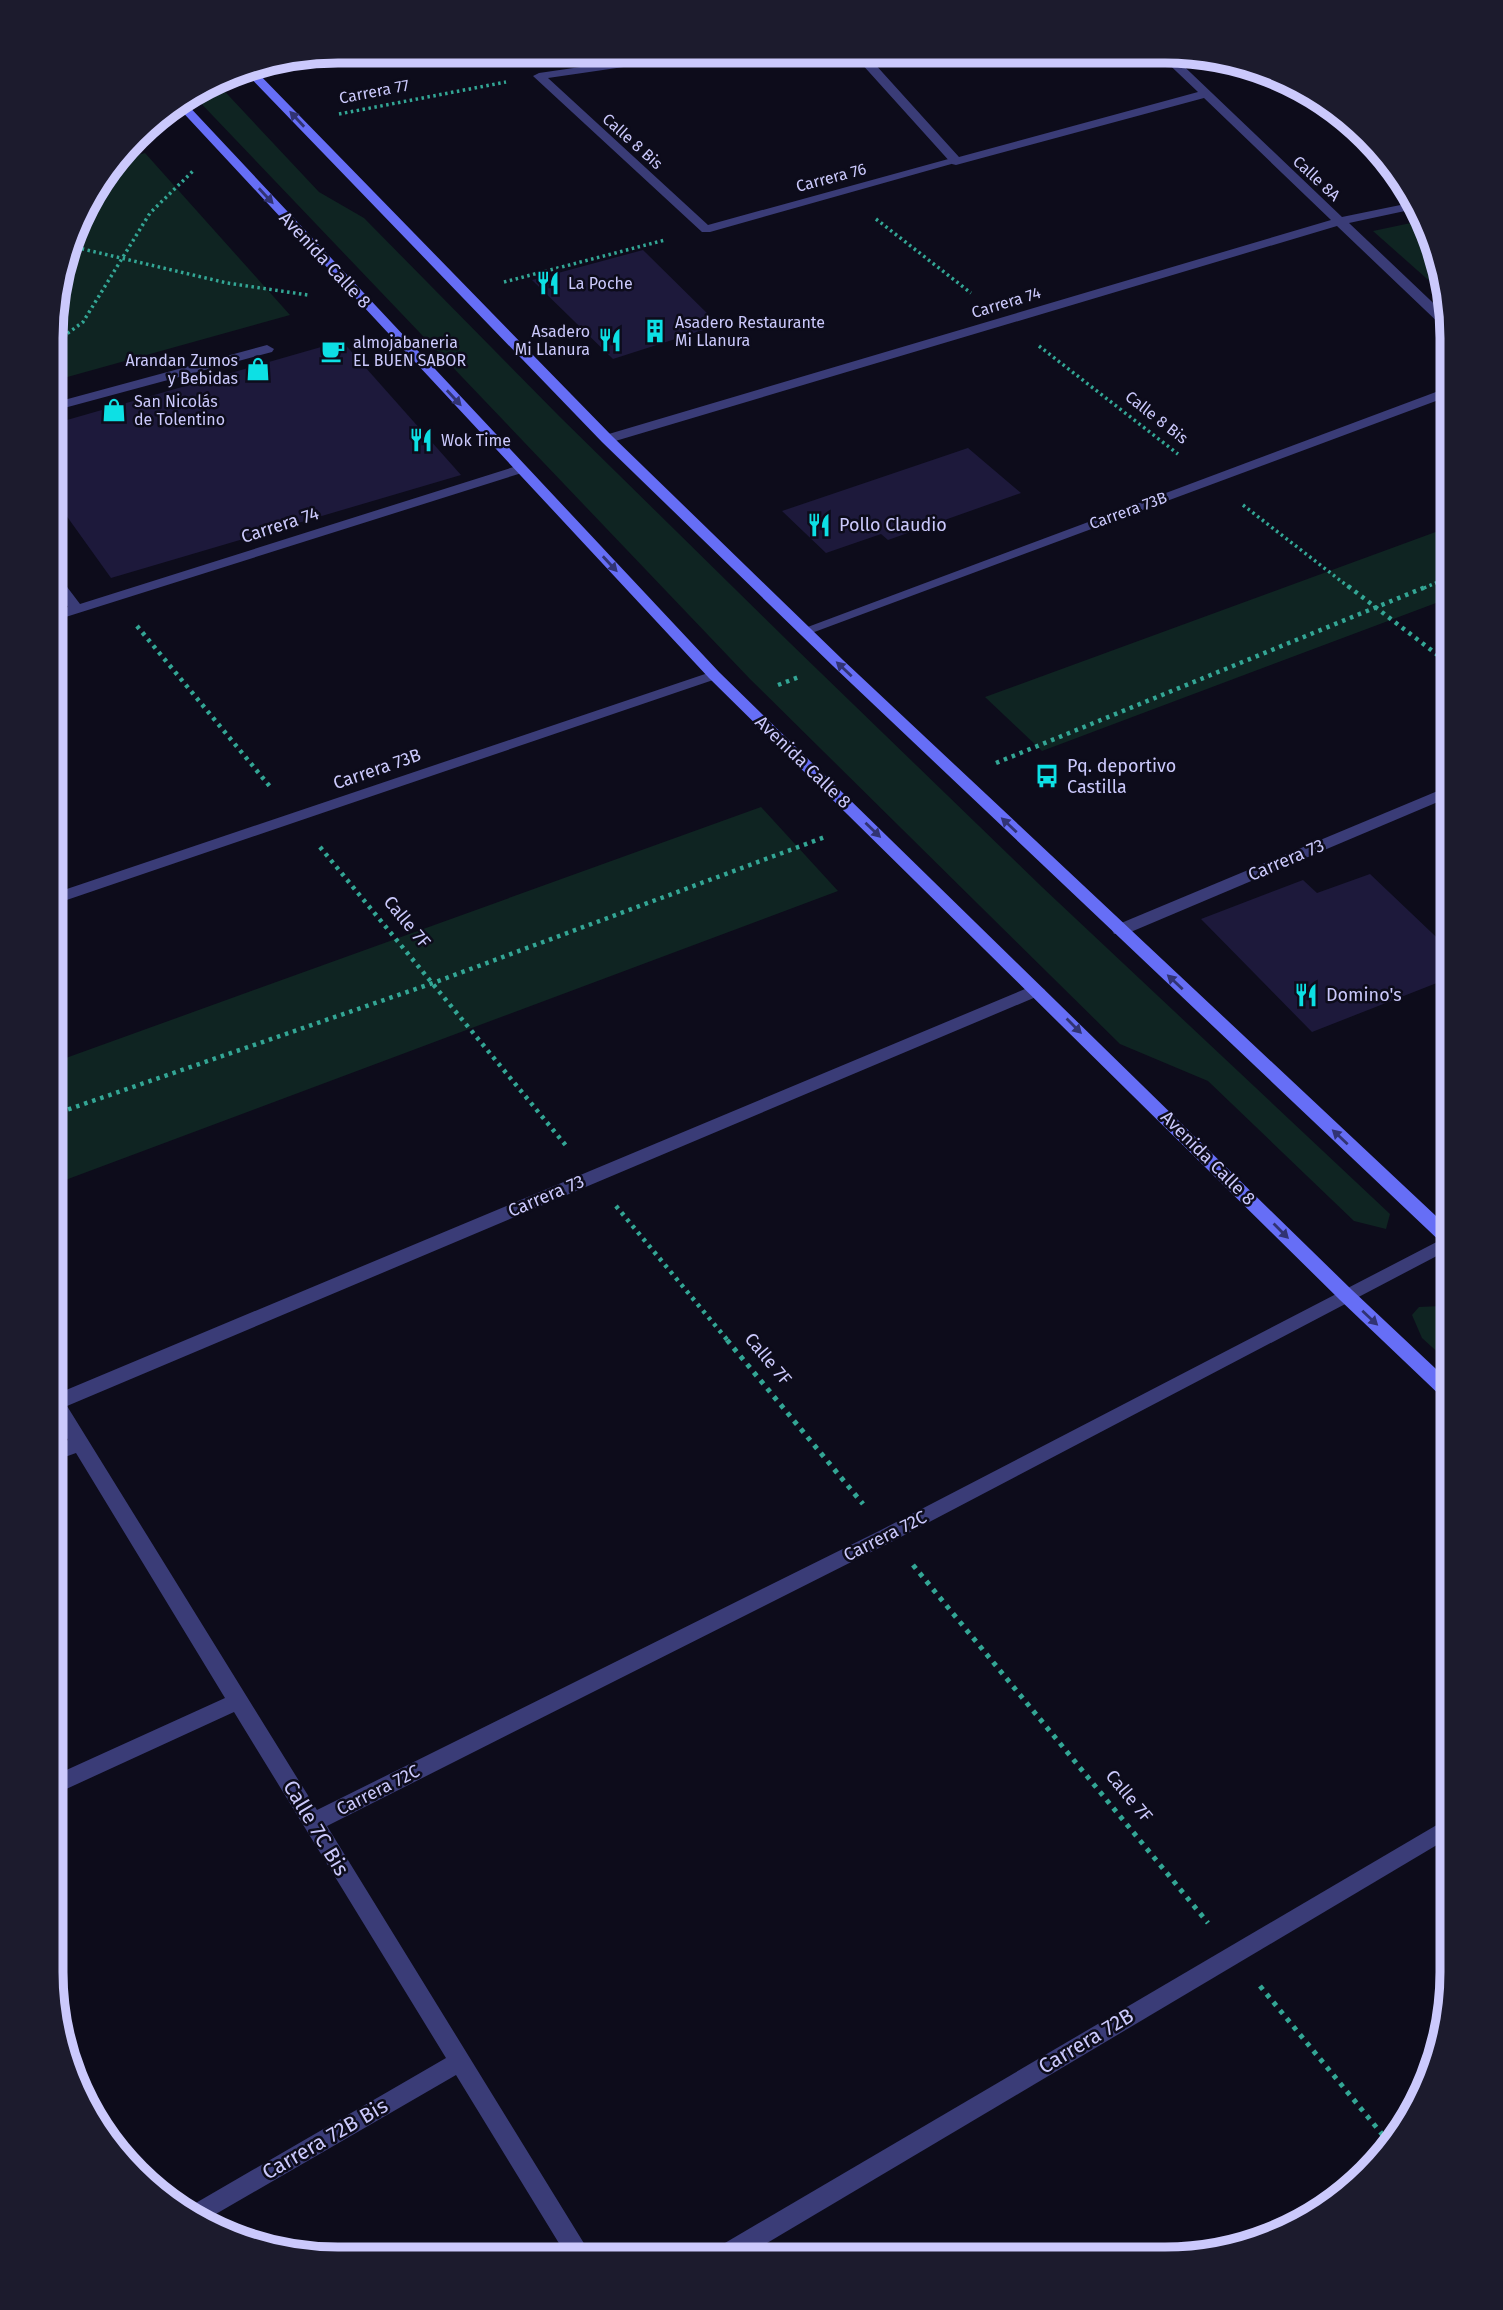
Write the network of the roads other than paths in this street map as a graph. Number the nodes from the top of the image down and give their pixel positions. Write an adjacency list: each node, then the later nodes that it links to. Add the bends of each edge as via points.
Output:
1 (629, 63): 10 (street, Calle 8 Bis, via 539,76)
2 (867, 63): 7 (street)
3 (1174, 63): 5 (street, Calle 8A)
4 (255, 76): 15 (street, one-way to 4)
5 (1205, 94): 7 (street, Carrera 76); 9 (street, Calle 8A)
6 (185, 109): 16 (street, Avenida Calle 8, one-way to 16)
7 (956, 161): 10 (street, Carrera 76)
8 (1406, 207): 9 (street, Carrera 74)
9 (1340, 221): 11 (street, Calle 8A); 15 (street, Carrera 74)
10 (706, 229)
11 (1439, 315)
12 (267, 349): 14 (street)
13 (1440, 394): 20 (street, Carrera 73B)
14 (63, 404)
15 (607, 439): 20 (street)
16 (520, 469): 18 (street, Carrera 74); 21 (street, Avenida Calle 8, one-way to 21)
17 (63, 591): 18 (street)
18 (77, 609): 19 (street, Carrera 74)
19 (63, 614)
20 (804, 631): 24 (street, one-way to 20)
21 (714, 675): 23 (street, Carrera 73B); 25 (street, Avenida Calle 8, one-way to 25)
22 (1440, 795): 24 (street, Carrera 73)
23 (63, 896)
24 (1119, 930): 26 (street, one-way to 24)
25 (1037, 990): 28 (street, Avenida Calle 8, one-way to 28); 30 (street, Carrera 73)
26 (1440, 1230)
27 (1440, 1247): 28 (street, Carrera 72C)
28 (1346, 1295): 29 (street, Avenida Calle 8, one-way to 29); 36 (street, Carrera 72C, via 888,1535)
29 (1440, 1384)
30 (63, 1397)
31 (63, 1417): 32 (street, Calle 7C Bis)
32 (80, 1443): 33 (street); 34 (street, Calle 7C Bis)
33 (63, 1450)
34 (238, 1701): 35 (street); 36 (street, Calle 7C Bis)
35 (63, 1781)
36 (312, 1823): 38 (street, Calle 7C Bis)
37 (1440, 1832): 41 (street, Carrera 72B)
38 (459, 2062): 39 (street, Carrera 72B Bis); 40 (street, Calle 7C Bis)
39 (201, 2210)
40 (574, 2247)
41 (740, 2247)

